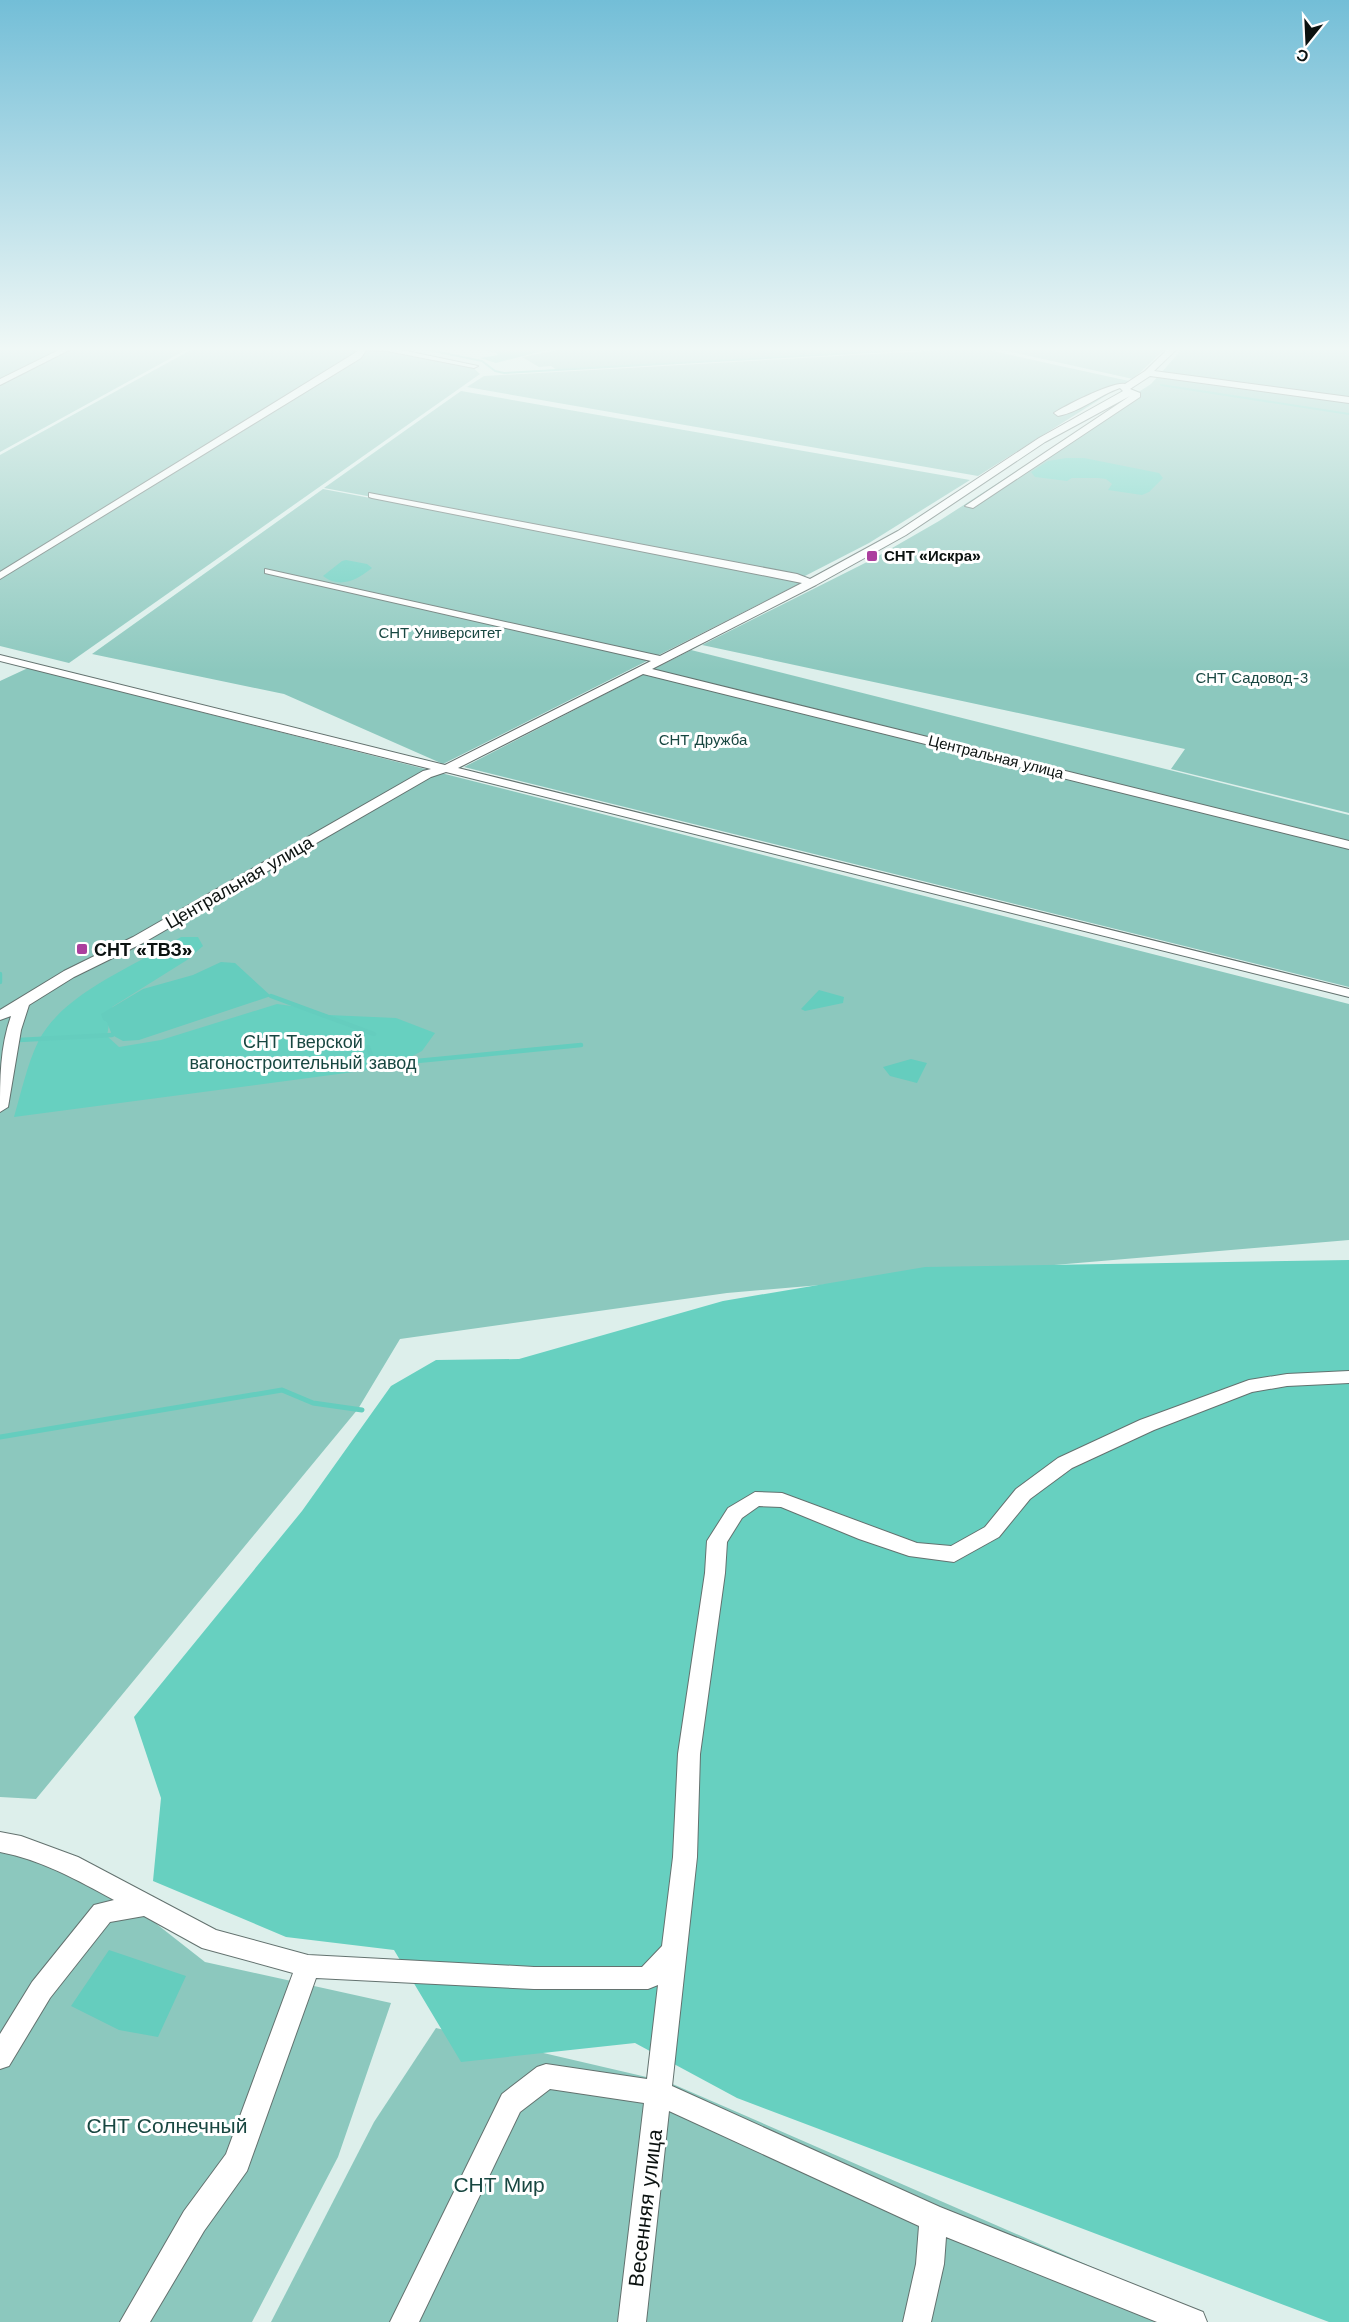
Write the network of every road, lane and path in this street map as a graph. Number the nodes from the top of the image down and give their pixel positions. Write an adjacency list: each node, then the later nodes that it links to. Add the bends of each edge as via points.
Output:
1 (198, 454): 7 (street)
2 (1020, 454): 8 (street, Центральная улица, via 902,533)
3 (1050, 454): 5 (street)
4 (372, 495): 8 (street)
5 (970, 506)
6 (269, 571): 10 (street)
7 (0, 576)
8 (812, 583): 10 (street, Центральная улица)
9 (0, 658): 12 (street)
10 (662, 660): 11 (street, Центральная улица)
11 (644, 670): 12 (street, Центральная улица); 13 (street, Центральная улица)
12 (448, 768): 14 (street); 15 (street, Центральная улица, via 427,774 138,940 69,974)
13 (1349, 845)
14 (1349, 993)
15 (22, 1005): 16 (street, Центральная улица); 17 (street)
16 (0, 1016)
17 (0, 1107)
18 (1349, 1377): 21 (street, Весенняя улица, via 1249,1386 1147,1425 1065,1463 1023,1494 992,1532 954,1554 916,1551 783,1500 755,1499 735,1513 717,1541 689,1754 685,1857)
19 (0, 1842): 20 (street, via 70,1864)
20 (146, 1905): 22 (street, via 211,1940); 23 (street, via 103,1913 41,1990)
21 (674, 1951): 22 (street, via 648,1978 534,1978); 24 (street, Весенняя улица)
22 (308, 1966): 26 (street, via 237,2162 194,2221)
23 (0, 2057)
24 (659, 2093): 25 (street); 27 (street, via 546,2076 511,2103); 28 (street, Весенняя улица)
25 (933, 2218): 29 (street, via 930,2264); 30 (street)
26 (135, 2322)
27 (404, 2322)
28 (632, 2322)
29 (917, 2322)
30 (1193, 2322)

